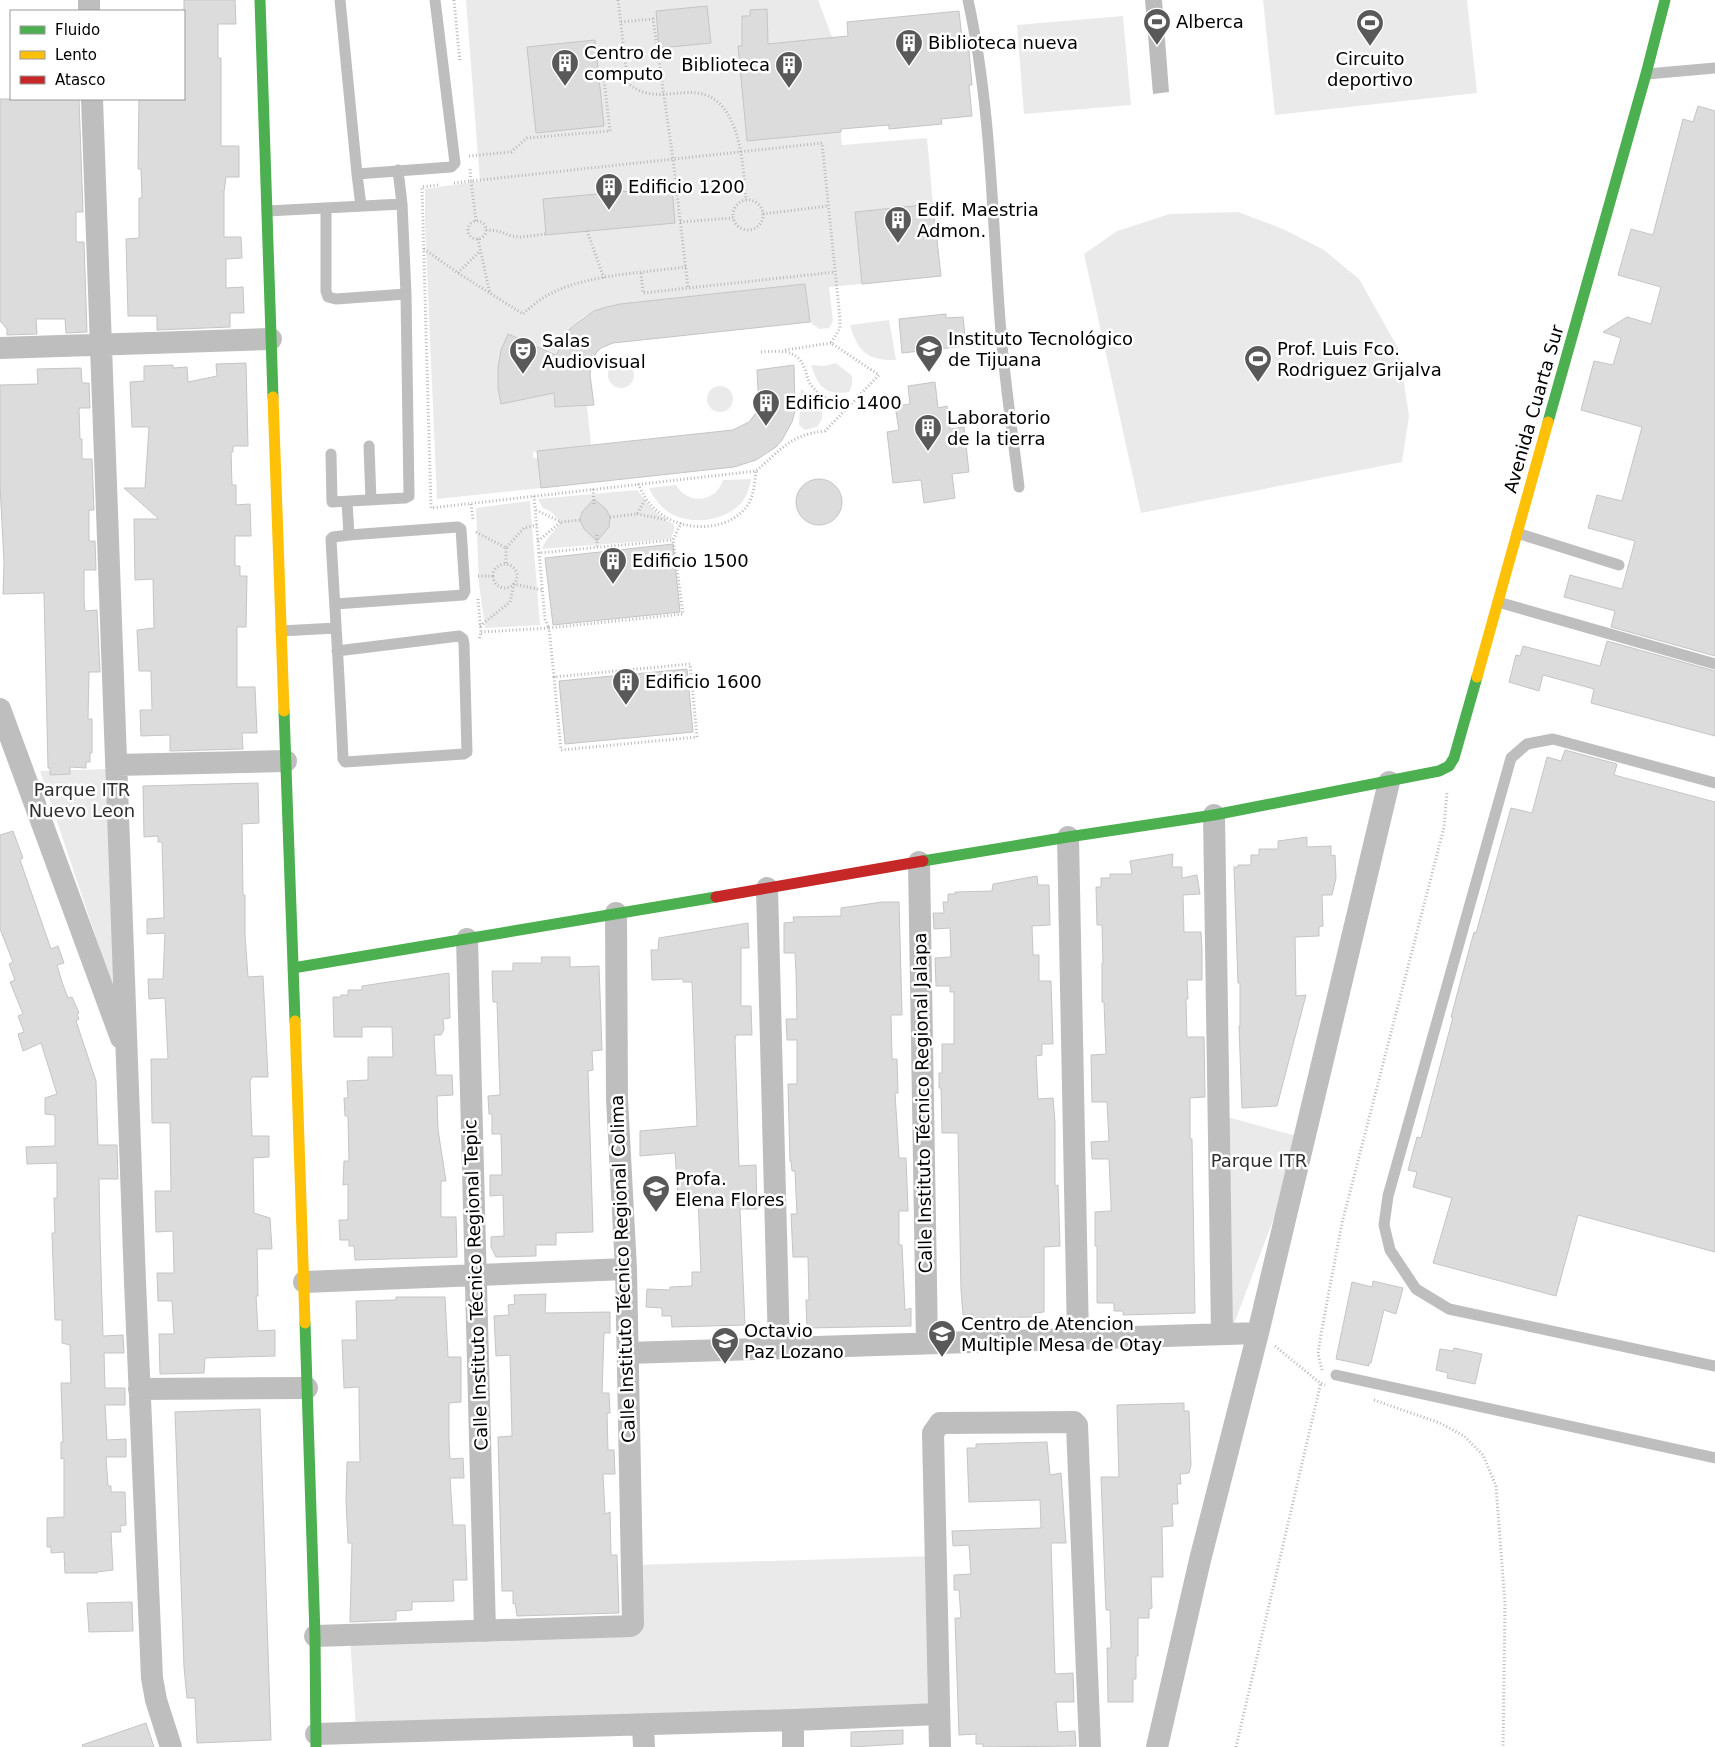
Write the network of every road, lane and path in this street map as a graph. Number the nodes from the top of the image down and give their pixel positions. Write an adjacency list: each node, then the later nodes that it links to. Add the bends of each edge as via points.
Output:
1 (260, 0): 29 (street)
2 (340, 0): 20 (lane)
3 (436, 0): 19 (lane, via 455,163 451,167)
4 (454, 0): 9 (path)
5 (618, 0): 8 (path)
6 (968, 0): 59 (lane, via 982,73 1001,334)
7 (1665, 0): 11 (street, Avenida Cuarta Sur)
8 (620, 22): 12 (path); 13 (path, via 653,18)
9 (460, 68)
10 (1715, 68): 11 (lane)
11 (1646, 74): 77 (street, Avenida Cuarta Sur)
12 (628, 84): 13 (path, via 646,93); 17 (path, via 610,71 603,71 610,131 527,138 511,152)
13 (664, 94): 16 (path, via 696,93 713,98 734,127); 18 (path)
14 (92, 100): 50 (street)
15 (468, 146): 17 (path)
16 (741, 152): 18 (path); 24 (path); 27 (path, via 822,143)
17 (469, 156): 21 (path)
18 (673, 159): 21 (path); 33 (path)
19 (398, 170): 20 (lane); 25 (lane)
20 (357, 174): 26 (lane)
21 (472, 181): 22 (path); 32 (path)
22 (452, 184)
23 (442, 185): 38 (path, via 422,187)
24 (746, 200): 30 (path, via 756,202); 31 (path, via 734,209)
25 (402, 204): 26 (lane); 46 (lane)
26 (361, 206): 28 (lane)
27 (828, 206): 30 (path); 41 (path)
28 (326, 208): 29 (lane); 46 (lane, via 328,297)
29 (267, 211): 48 (street)
30 (763, 214): 31 (path, via 762,223 750,230 740,228)
31 (733, 218): 33 (path)
32 (476, 221): 34 (path, via 484,224); 37 (path, via 468,225 467,231 470,236)
33 (680, 222): 40 (path)
34 (486, 230): 36 (path, via 499,230 520,237); 37 (path)
35 (587, 231): 44 (path)
36 (546, 234)
37 (478, 238): 39 (path)
38 (424, 248): 42 (path); 65 (path, via 432,508)
39 (481, 250): 42 (path); 47 (path)
40 (686, 268): 43 (path); 45 (path)
41 (835, 272): 45 (path); 49 (path, via 840,328)
42 (458, 273): 47 (path)
43 (641, 273): 44 (path); 45 (path, via 643,292)
44 (604, 278): 47 (path, via 554,292 523,314)
45 (688, 288)
46 (406, 294): 63 (lane, via 410,491 405,498)
47 (490, 294)
48 (271, 339): 50 (street); 96 (street)
49 (831, 343): 52 (path); 54 (path, via 879,375)
50 (101, 344): 51 (street); 103 (street)
51 (0, 348)
52 (778, 351): 53 (path); 54 (path, via 794,354 814,388 823,397)
53 (761, 352)
54 (847, 407): 57 (path, via 826,431 814,432 786,444)
55 (369, 446): 63 (lane)
56 (331, 454): 64 (lane, via 331,501)
57 (756, 471): 58 (path); 74 (path, via 749,502 734,517 706,527)
58 (638, 484): 60 (path); 62 (path)
59 (1020, 488)
60 (593, 489): 61 (path); 66 (path)
61 (534, 496): 65 (path); 67 (path)
62 (646, 498): 68 (path); 73 (path, via 657,512)
63 (371, 500): 64 (lane)
64 (347, 502): 78 (lane)
65 (471, 504): 71 (path)
66 (594, 504)
67 (535, 510): 72 (path); 75 (path)
68 (637, 514): 69 (path); 73 (path)
69 (610, 517)
70 (580, 520): 72 (path)
71 (473, 522)
72 (561, 522): 81 (path)
73 (675, 522): 74 (path)
74 (681, 524): 80 (path)
75 (537, 525): 81 (path); 83 (path, via 524,528)
76 (475, 531): 83 (path)
77 (1517, 533): 86 (lane); 91 (street, Avenida Cuarta Sur)
78 (349, 535): 92 (lane, via 331,539); 92 (lane, via 458,527 461,531 464,594)
79 (597, 535): 82 (path)
80 (673, 540): 82 (path); 95 (path, via 683,614)
81 (538, 542): 84 (path)
82 (597, 547): 84 (path)
83 (506, 548): 85 (path)
84 (539, 553): 90 (path)
85 (506, 564): 88 (path, via 496,569); 89 (path, via 517,573)
86 (1619, 565)
87 (475, 576): 88 (path)
88 (494, 576): 89 (path, via 496,583 503,587)
89 (514, 584): 90 (path); 93 (path, via 510,602)
90 (542, 590): 95 (path)
91 (1498, 602): 99 (lane); 104 (street, Avenida Cuarta Sur, via 1454,758)
92 (335, 604): 94 (lane)
93 (480, 626)
94 (336, 628): 96 (lane); 98 (lane)
95 (549, 628): 97 (path); 100 (path)
96 (281, 631): 102 (street)
97 (481, 632)
98 (337, 651): 98 (lane, via 459,636 463,639 467,752 345,762)
99 (1715, 664)
100 (554, 677): 100 (path, via 690,664 697,737 561,750)
101 (0, 709): 114 (street)
102 (286, 760): 103 (street); 113 (street)
103 (117, 765): 114 (street)
104 (1449, 766): 105 (street); 126 (path, via 1444,827 1342,1223 1318,1354 1323,1377)
105 (1389, 782): 107 (street); 119 (street)
106 (1715, 783): 124 (lane, via 1553,739 1528,744 1511,758 1388,1196 1384,1225 1390,1250 1416,1289 1449,1309)
107 (1214, 815): 108 (street); 118 (street)
108 (1068, 837): 109 (street); 120 (street)
109 (919, 862): 110 (street); 121 (street, Calle Instituto Técnico Regional Jalapa)
110 (767, 888): 111 (street); 122 (street)
111 (616, 913): 112 (street); 115 (street, Calle Instituto Técnico Regional Colima, via 617,1099)
112 (467, 939): 113 (street); 116 (street, Calle Instituto Técnico Regional Tepic)
113 (293, 968): 117 (street)
114 (128, 1058): 129 (street)
115 (626, 1269): 116 (street); 123 (street, Calle Instituto Técnico Regional Colima)
116 (476, 1275): 117 (street); 132 (street, Calle Instituto Técnico Regional Tepic)
117 (304, 1282): 128 (street)
118 (1222, 1333): 119 (street); 120 (street)
119 (1258, 1333): 126 (path); 143 (street, via 1200,1560)
120 (1078, 1338): 121 (street)
121 (927, 1343): 122 (street)
122 (779, 1348): 123 (street)
123 (628, 1353): 132 (street, Calle Instituto Técnico Regional Colima, via 632,1625)
124 (1715, 1366)
125 (1336, 1375): 131 (lane)
126 (1320, 1383): 127 (path); 144 (path)
127 (1329, 1386)
128 (307, 1388): 129 (street); 133 (street)
129 (140, 1390): 139 (street, via 152,1678)
130 (1365, 1398): 145 (path, via 1440,1422 1464,1436 1483,1455 1496,1486 1505,1604)
131 (1715, 1458)
132 (485, 1631): 133 (street)
133 (315, 1636): 138 (street)
134 (939, 1714): 135 (street); 141 (street); 142 (street, via 934,1433 940,1423 1074,1422 1077,1425)
135 (793, 1720): 136 (street); 140 (street)
136 (644, 1736): 137 (street)
137 (489, 1738): 138 (street)
138 (316, 1741)
139 (171, 1747)
140 (794, 1747)
141 (940, 1747)
142 (1090, 1747)
143 (1157, 1747)
144 (1236, 1747)
145 (1503, 1747)

